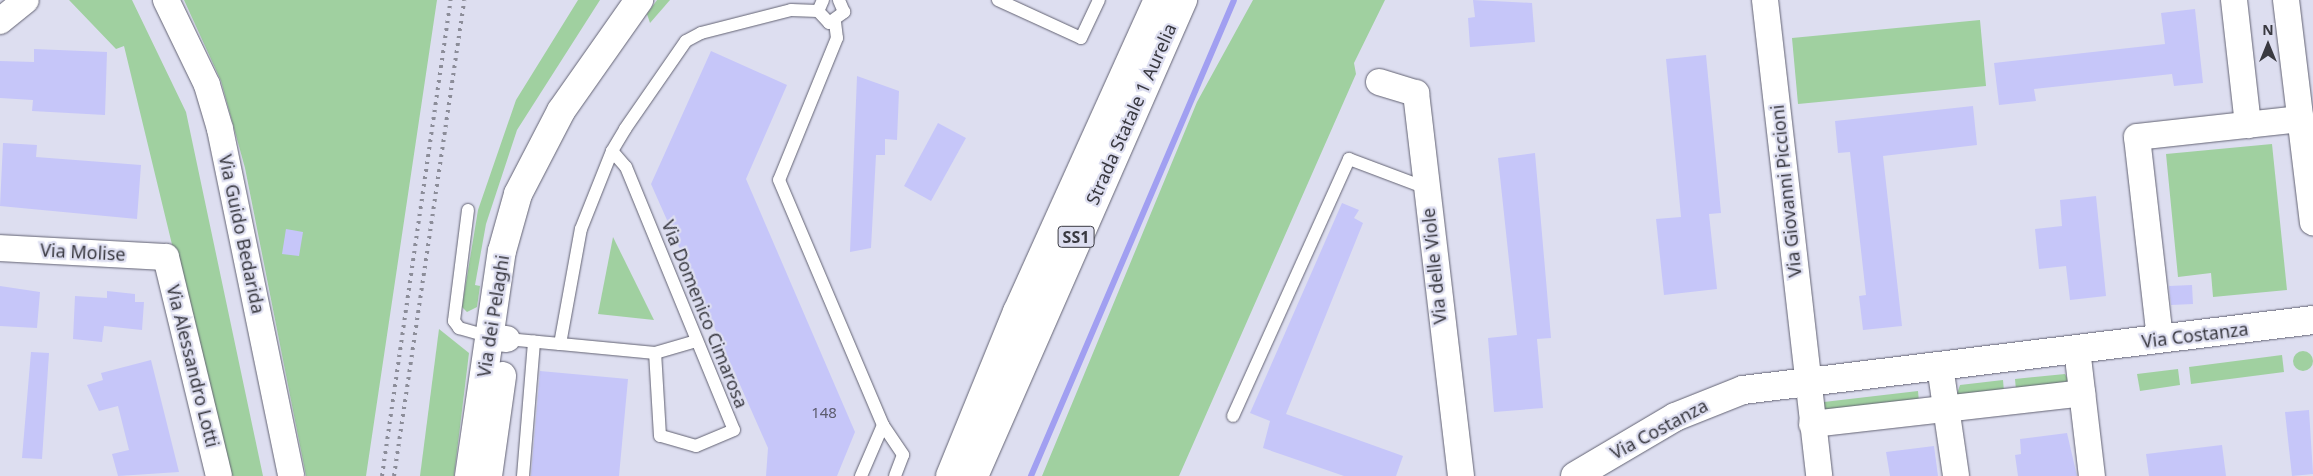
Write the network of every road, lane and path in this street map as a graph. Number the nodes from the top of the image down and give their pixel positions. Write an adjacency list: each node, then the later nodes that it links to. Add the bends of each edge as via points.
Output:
1 (26, 0): 13 (street)
2 (166, 0): 39 (street, Via Guido Bedarida, via 207,85 220,128)
3 (639, 0): 25 (main road, Via dei Pelaghi, via 561,110 518,194 507,228)
4 (998, 0): 5 (lane, via 1081,38)
5 (1099, 0)
6 (1158, 0): 45 (main road, Strada Statale 1 Aurelia / SS1, via 1017,312)
7 (1183, 0): 46 (main road, Strada Statale 1 Aurelia / SS1)
8 (1765, 0): 32 (street, Via Giovanni Piccioni)
9 (2234, 0): 17 (street)
10 (2286, 0): 16 (street)
11 (844, 2): 14 (lane)
12 (821, 6): 14 (lane, via 824,21); 18 (lane, via 791,10 701,33 686,41)
13 (0, 21)
14 (835, 22): 37 (lane, via 836,38 779,180)
15 (1379, 82): 19 (street, Via delle Viole, via 1416,93)
16 (2301, 119): 17 (street); 21 (street)
17 (2248, 125): 26 (street, via 2137,137)
18 (612, 151): 27 (lane, Via Domenico Cimarosa, via 626,167); 28 (lane, via 581,230)
19 (1426, 188): 35 (lane, via 1349,159); 47 (street, Via delle Viole)
20 (468, 210): 25 (lane, via 454,322 459,328)
21 (2313, 222)
22 (0, 248): 23 (street, Via Molise)
23 (166, 257): 38 (street, Via Alessandro Lotti)
24 (2313, 320): 26 (main road, Via Costanza)
25 (510, 339): 28 (lane); 40 (main road, Via dei Pelaghi); 41 (main road, Via dei Pelaghi); 42 (lane)
26 (2160, 339): 29 (main road, Via Costanza)
27 (696, 341): 30 (lane); 30 (lane, Via Domenico Cimarosa, via 734,430 696,446 660,436)
28 (560, 344): 30 (lane)
29 (2077, 349): 31 (main road, Via Costanza); 33 (street)
30 (655, 354)
31 (1940, 366): 32 (main road, Via Costanza); 34 (street)
32 (1807, 381): 36 (street); 48 (main road, Via Costanza, via 1716,398 1675,417)
33 (2082, 393): 34 (street); 51 (street)
34 (1947, 408): 36 (street); 50 (street)
35 (1232, 416)
36 (1812, 424): 49 (street)
37 (882, 425): 43 (lane); 44 (lane, via 903,455)
38 (219, 476)
39 (292, 476)
40 (469, 476)
41 (488, 476)
42 (523, 476)
43 (860, 476)
44 (894, 476)
45 (950, 476)
46 (974, 476)
47 (1461, 476)
48 (1574, 476)
49 (1819, 476)
50 (1956, 476)
51 (2092, 476)

